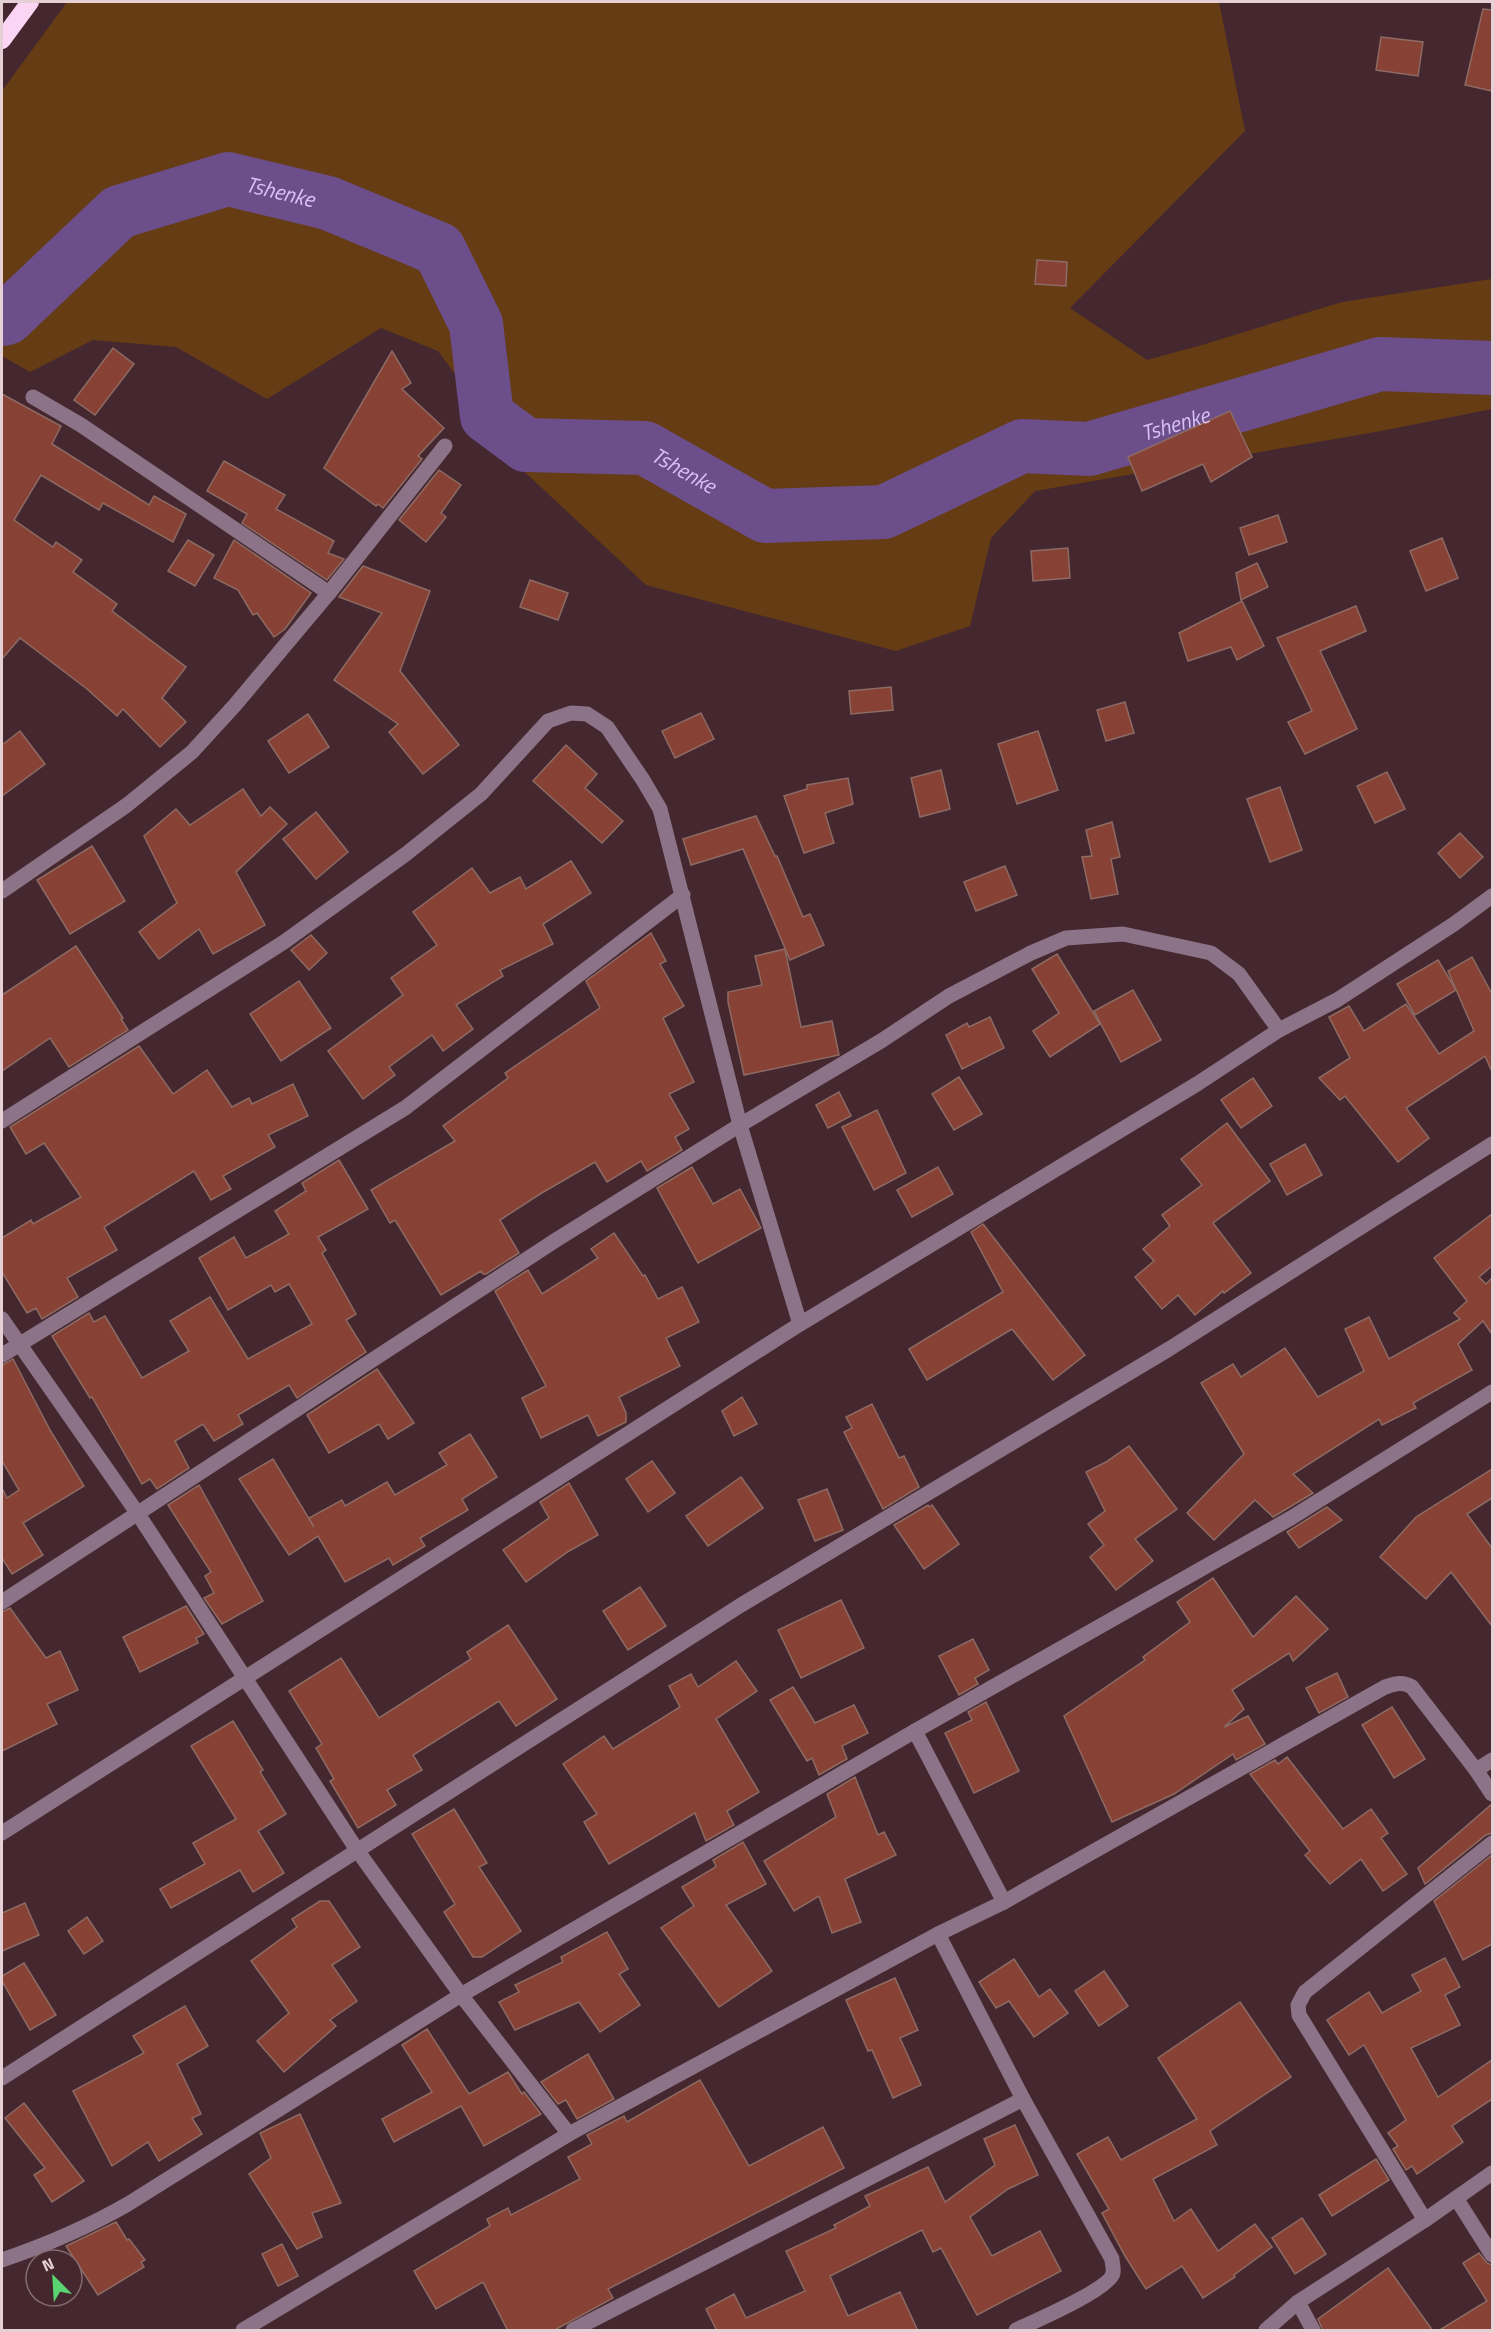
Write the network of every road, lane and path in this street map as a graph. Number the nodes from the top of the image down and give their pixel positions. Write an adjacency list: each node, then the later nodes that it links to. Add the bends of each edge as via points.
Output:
1 (30, 2): 2 (highway)
2 (2, 40)
3 (33, 397): 5 (street, via 81,425)
4 (445, 446): 5 (street)
5 (329, 593): 6 (street, via 192,752 127,805)
6 (2, 891)
7 (683, 896): 10 (street, via 660,809 643,780 607,727 587,714 571,713 548,721 481,794 284,942); 11 (street); 15 (street, via 405,1108)
8 (1492, 896): 9 (street, via 1337,1000)
9 (1279, 1030): 11 (street, via 1239,974 1211,953 1123,934 1066,938 1031,952 949,996); 14 (street, via 1197,1084)
10 (2, 1122)
11 (740, 1125): 14 (street); 18 (street, via 546,1246)
12 (1492, 1144): 27 (street, via 1169,1349 741,1605)
13 (2, 1320): 15 (street)
14 (800, 1324): 20 (street)
15 (20, 1343): 16 (street); 18 (street)
16 (2, 1355)
17 (1492, 1392): 21 (street, via 1291,1518)
18 (138, 1514): 19 (street); 20 (street)
19 (2, 1602)
20 (246, 1678): 25 (street); 27 (street)
21 (915, 1731): 28 (street); 30 (street)
22 (1492, 1760): 23 (street)
23 (1476, 1770): 24 (street); 28 (street, via 1412,1687 1398,1683)
24 (1492, 1794)
25 (2, 1833)
26 (1492, 1843): 36 (street, via 1305,1992 1298,2005 1299,2014)
27 (357, 1850): 30 (street); 31 (street)
28 (1004, 1902): 29 (street)
29 (938, 1934): 32 (street); 33 (street)
30 (461, 1995): 33 (street); 38 (street, via 128,2204 92,2224)
31 (2, 2078)
32 (1023, 2099): 41 (street); 42 (street, via 1112,2259 1113,2273 1097,2290)
33 (569, 2134): 40 (street)
34 (1492, 2173): 35 (street)
35 (1456, 2198): 36 (street); 37 (street)
36 (1425, 2220): 39 (street)
37 (1492, 2254)
38 (2, 2260)
39 (1298, 2302): 43 (street); 44 (street)
40 (243, 2331)
41 (573, 2331)
42 (1016, 2331)
43 (1266, 2331)
44 (1313, 2331)

